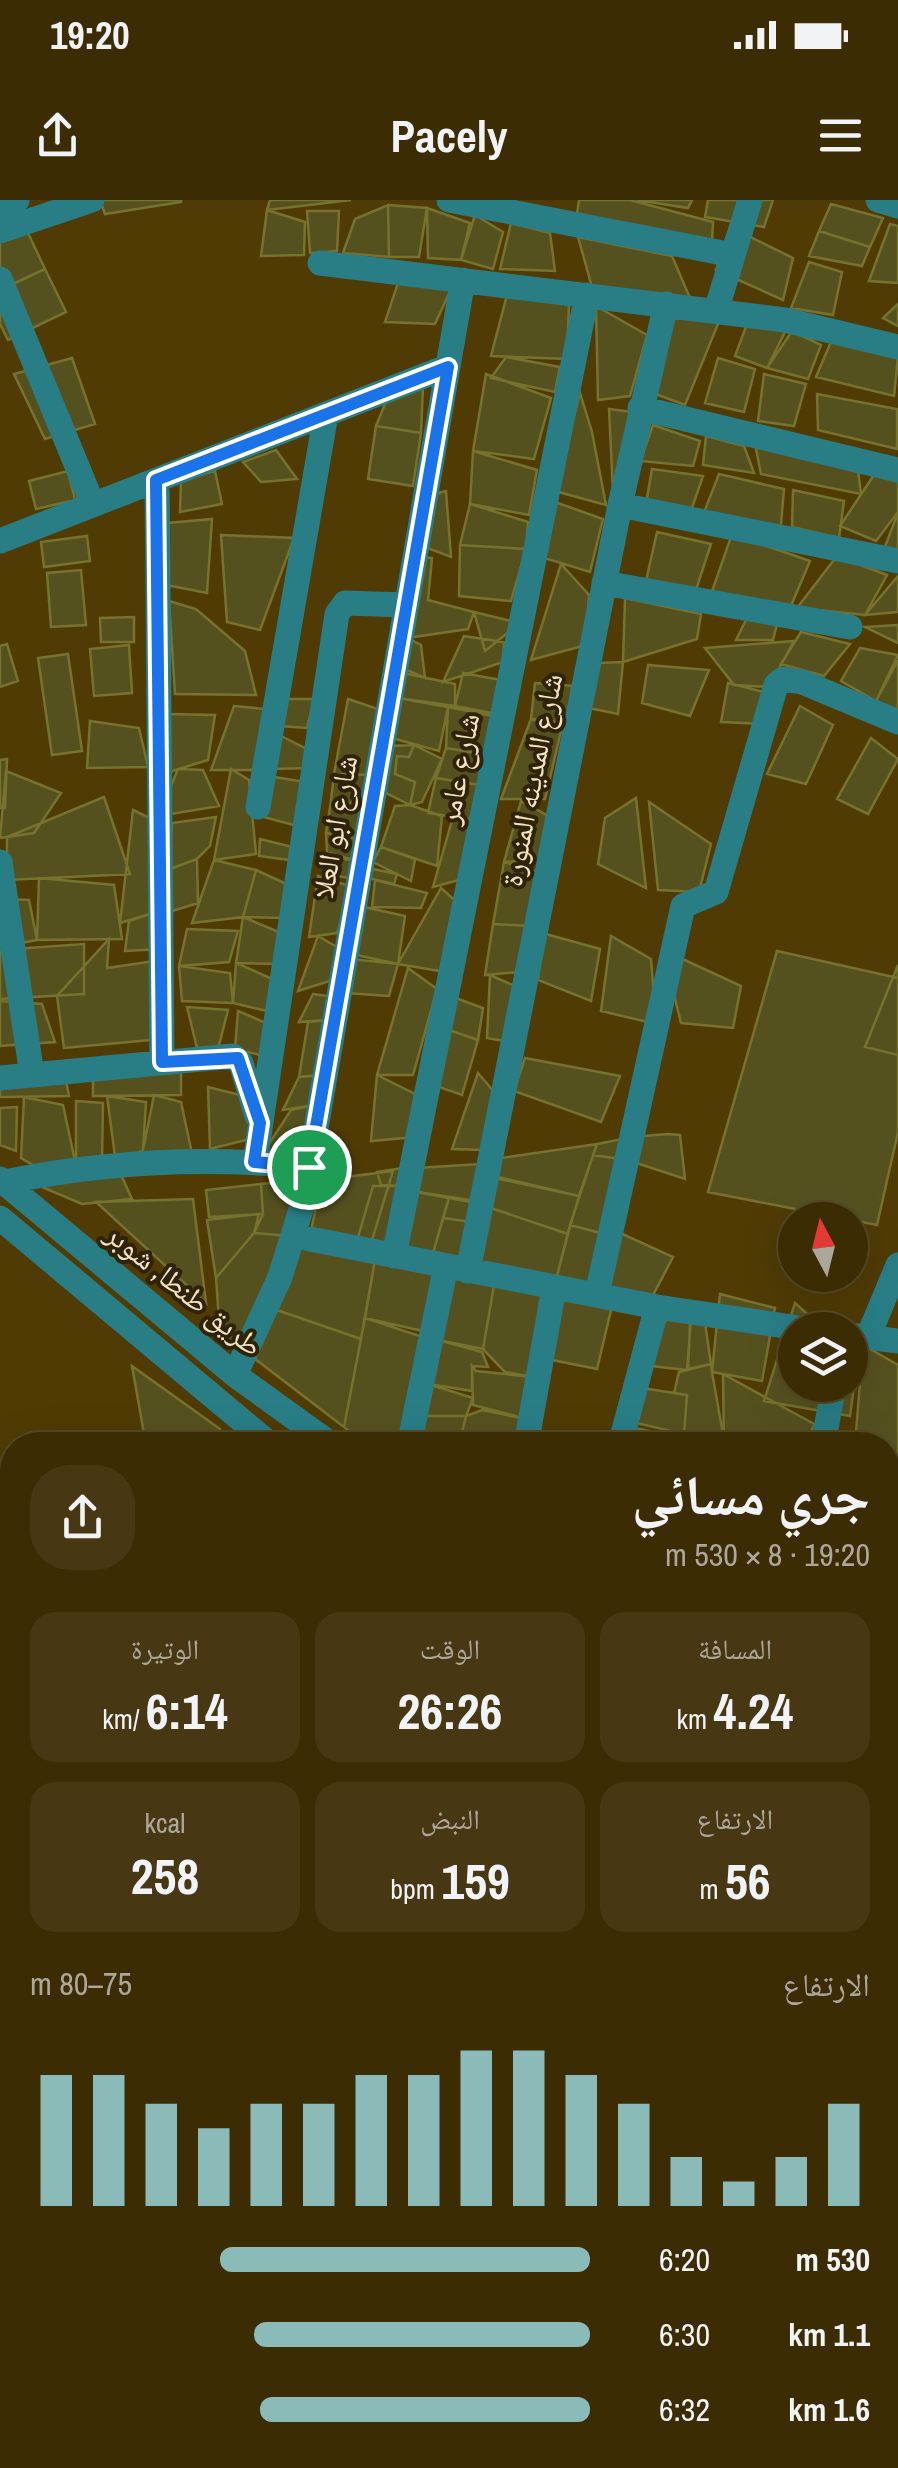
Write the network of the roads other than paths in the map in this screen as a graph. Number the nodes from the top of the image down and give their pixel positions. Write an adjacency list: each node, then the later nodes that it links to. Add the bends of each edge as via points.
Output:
1 (18, 200): 7 (street)
2 (92, 200): 8 (street)
3 (449, 200): 9 (street)
4 (750, 200): 9 (street)
5 (878, 200): 6 (street)
6 (898, 206)
7 (0, 214)
8 (0, 231)
9 (733, 255): 15 (street)
10 (320, 263): 12 (street)
11 (0, 279): 22 (street)
12 (463, 280): 13 (street); 17 (street, شارع ابو العلا)
13 (587, 295): 14 (street); 41 (street, شارع عامر)
14 (666, 304): 15 (street); 18 (street, شارع المدينه المنورة)
15 (716, 311): 16 (street)
16 (898, 346)
17 (448, 367): 19 (street); 27 (street, شارع ابو العلا)
18 (640, 408): 20 (street); 23 (street, شارع المدينه المنورة)
19 (326, 414): 21 (street); 30 (street)
20 (898, 470)
21 (156, 480): 22 (street); 32 (street)
22 (93, 505): 24 (street)
23 (620, 505): 25 (street); 26 (street, شارع المدينه المنورة)
24 (0, 541)
25 (898, 560)
26 (604, 583): 28 (street); 43 (street, شارع المدينه المنورة)
27 (406, 605): 35 (street, via 345,603 337,614); 37 (street, شارع ابو العلا)
28 (850, 627)
29 (898, 722): 45 (street, via 783,680 772,694 716,892 682,906)
30 (258, 807)
31 (0, 862): 33 (street)
32 (162, 1062): 33 (street); 35 (street, via 238,1058)
33 (32, 1075): 34 (street)
34 (0, 1078)
35 (260, 1123): 36 (street)
36 (254, 1162): 37 (street); 38 (street, via 96,1166)
37 (309, 1167): 40 (street, شارع ابو العلا)
38 (2, 1181): 51 (street, طريق طنطا, شوبر)
39 (0, 1218): 53 (street, طريق طنطا, شوبر)
40 (295, 1236): 41 (street); 51 (street, شارع ابو العلا)
41 (394, 1256): 43 (street)
42 (898, 1265): 47 (street)
43 (457, 1269): 44 (street); 55 (street, شارع المدينه المنورة)
44 (554, 1288): 45 (street); 56 (street)
45 (597, 1294): 46 (street)
46 (657, 1308): 48 (street); 57 (street)
47 (868, 1320)
48 (778, 1325)
49 (868, 1337): 50 (street)
50 (898, 1341)
51 (235, 1375): 54 (street, طريق طنطا, شوبر)
52 (831, 1402): 58 (street)
53 (255, 1432)
54 (314, 1432)
55 (412, 1432)
56 (528, 1432)
57 (624, 1432)
58 (825, 1432)

